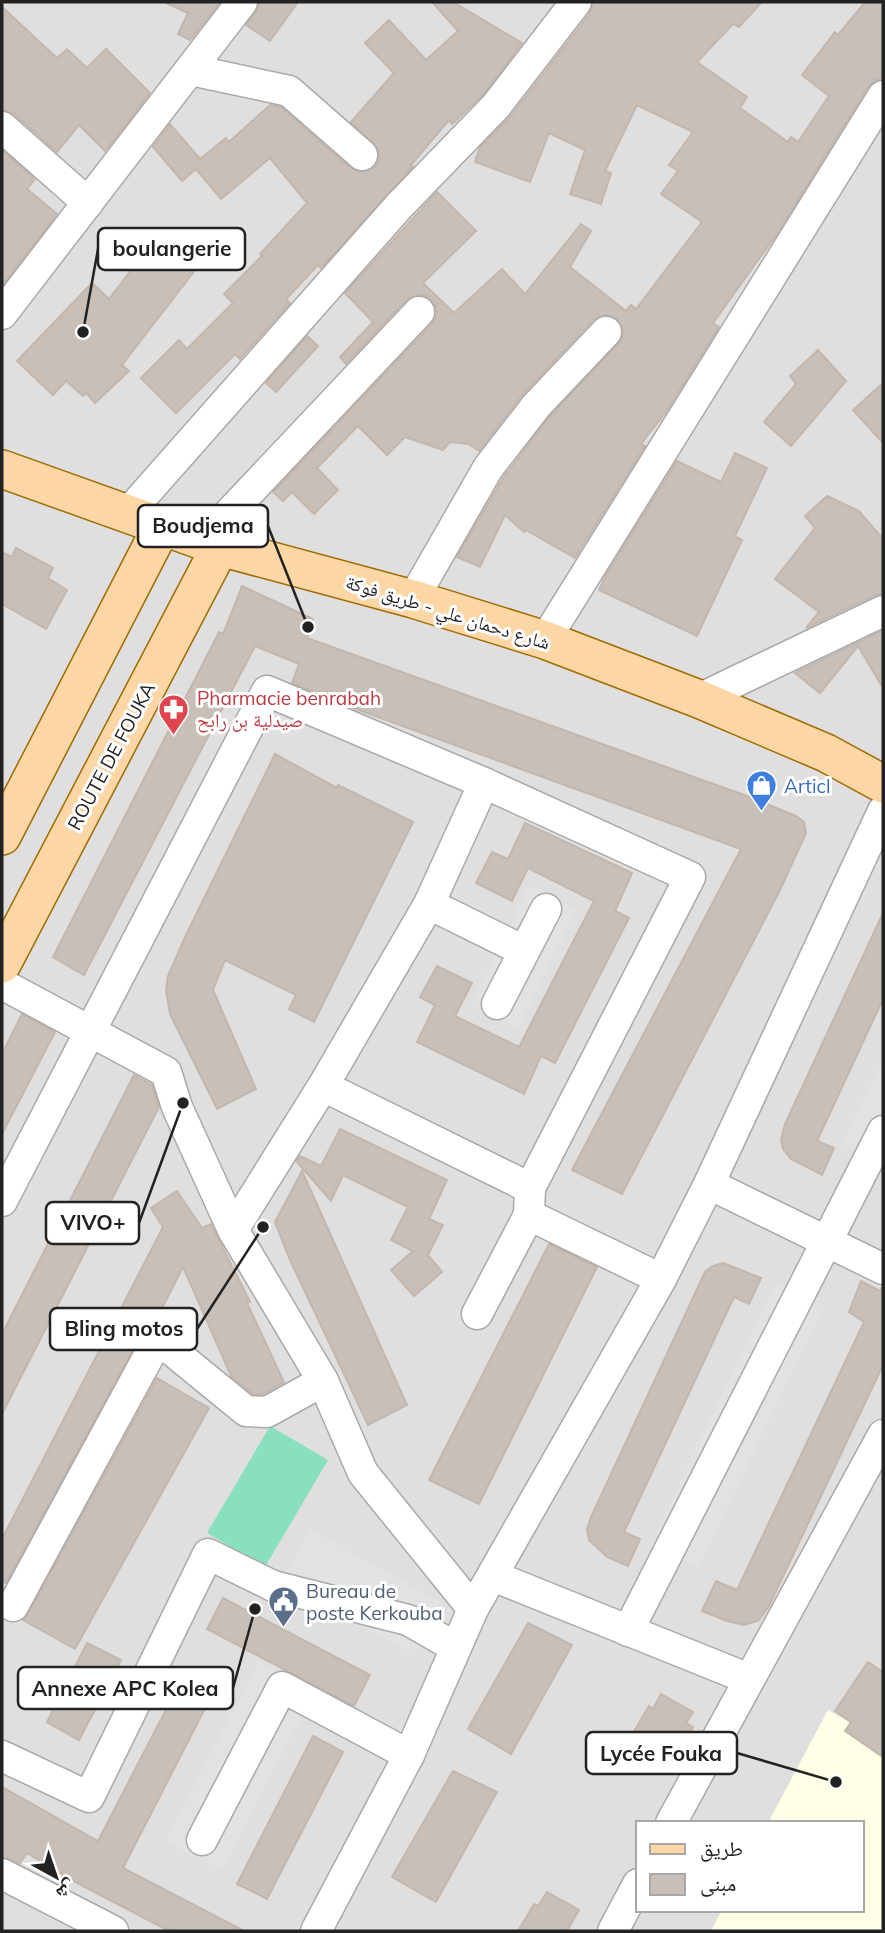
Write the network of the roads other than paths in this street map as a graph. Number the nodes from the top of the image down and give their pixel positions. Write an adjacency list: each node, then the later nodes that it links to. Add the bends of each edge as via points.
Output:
1 (242, 2): 3 (street)
2 (576, 2): 12 (street, via 496,106 399,206)
3 (191, 70): 6 (street, via 289,91); 7 (street)
4 (883, 96): 17 (street)
5 (2, 127): 7 (street)
6 (362, 155)
7 (88, 203): 9 (street)
8 (419, 313): 14 (street)
9 (2, 314)
10 (606, 332): 15 (street, via 536,407 488,468)
11 (2, 469): 12 (main road, شارع دحمان علي - طريق فوكة)
12 (128, 513): 13 (main road, شارع دحمان علي - طريق فوكة)
13 (162, 526): 14 (main road, شارع دحمان علي - طريق فوكة); 22 (main road)
14 (211, 544): 15 (main road, شارع دحمان علي - طريق فوكة); 26 (main road, ROUTE DE FOUKA)
15 (413, 599): 17 (main road, شارع دحمان علي - طريق فوكة)
16 (883, 611): 18 (street)
17 (545, 640): 18 (main road, شارع دحمان علي - طريق فوكة)
18 (699, 699): 20 (main road, شارع دحمان علي - طريق فوكة, via 826,753)
19 (484, 783): 23 (street); 29 (street, via 267,691); 34 (street, via 690,877)
20 (883, 784)
21 (883, 811): 32 (street)
22 (2, 836)
23 (429, 904): 25 (street); 30 (street)
24 (546, 909): 25 (street)
25 (524, 951): 28 (street)
26 (2, 964)
27 (2, 984): 29 (street)
28 (497, 1004)
29 (90, 1033): 33 (street); 35 (street, via 166,1072 177,1107)
30 (324, 1086): 34 (street); 35 (street)
31 (883, 1131): 36 (street)
32 (709, 1184): 36 (street); 38 (street)
33 (2, 1201)
34 (529, 1202): 38 (street); 39 (street)
35 (233, 1230): 40 (street)
36 (827, 1241): 37 (street); 45 (street)
37 (883, 1269)
38 (661, 1279): 42 (street)
39 (477, 1314)
40 (323, 1381): 43 (street, via 267,1412 246,1411 158,1339); 44 (street, via 363,1473)
41 (883, 1435): 47 (street)
42 (493, 1576): 44 (street); 45 (street)
43 (13, 1606)
44 (473, 1609): 46 (street)
45 (628, 1631): 47 (street)
46 (455, 1647): 48 (street); 49 (street, via 408,1620 273,1586 208,1554 89,1797)
47 (748, 1679): 50 (street)
48 (409, 1755): 51 (street, via 282,1687); 55 (street)
49 (2, 1756)
50 (672, 1821)
51 (202, 1840)
52 (2, 1874): 54 (street)
53 (636, 1888): 56 (street)
54 (113, 1931)
55 (316, 1931)
56 (613, 1931)

